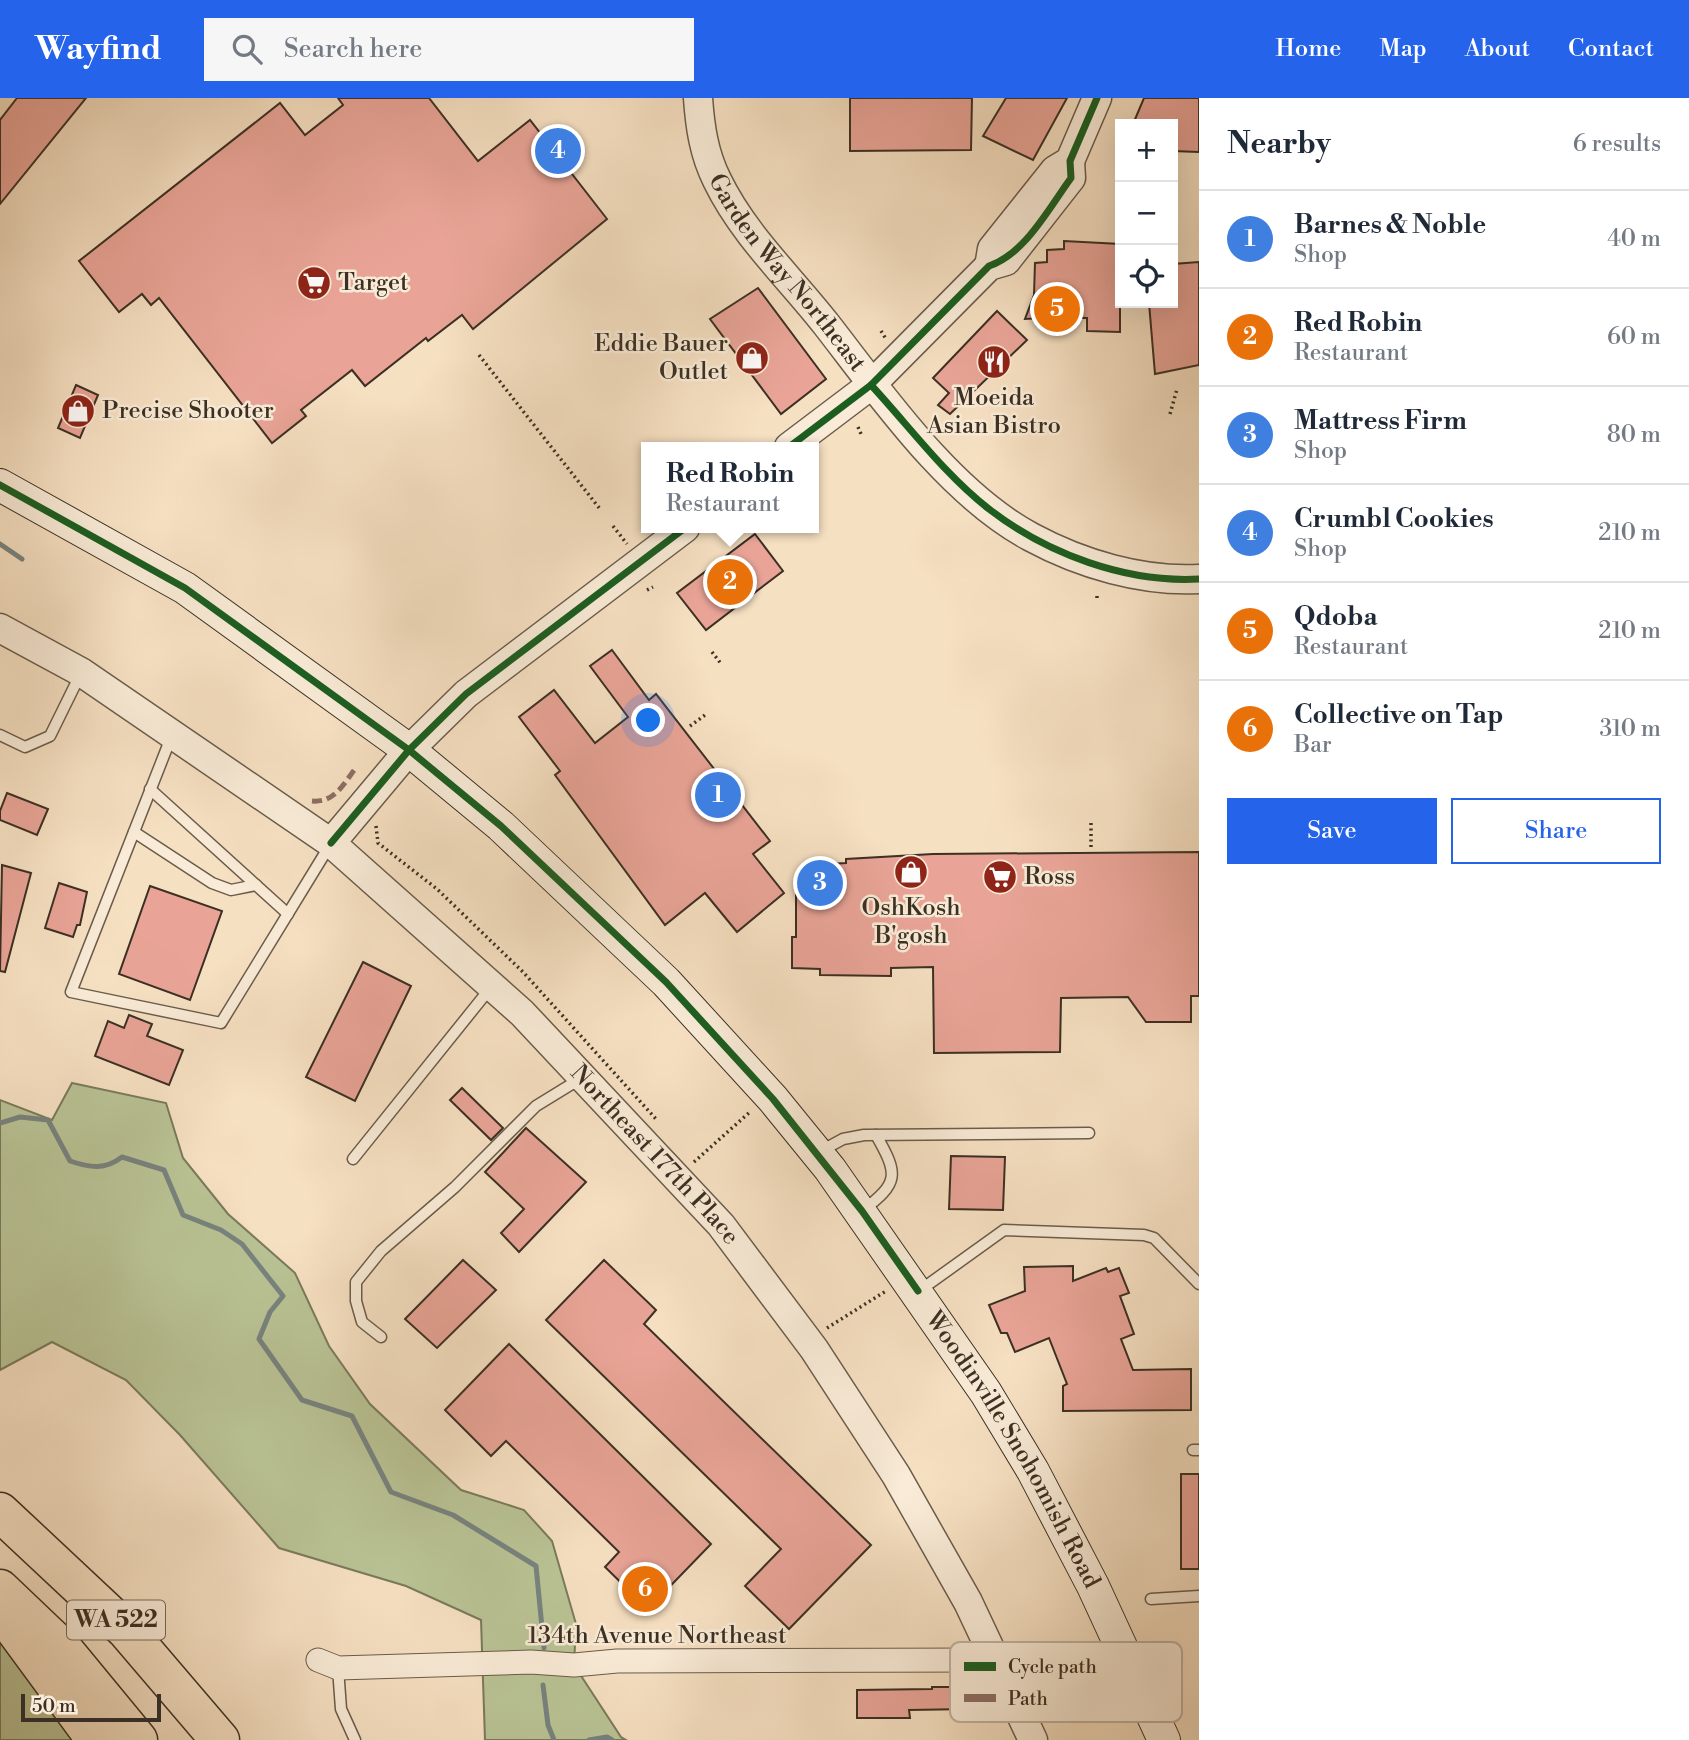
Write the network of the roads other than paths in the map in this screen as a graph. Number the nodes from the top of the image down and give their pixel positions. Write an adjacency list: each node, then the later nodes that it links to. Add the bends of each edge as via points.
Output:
1 (698, 98): 3 (street, Garden Way Northeast, via 701,136 717,180 750,233)
2 (1097, 98): 3 (street, via 1070,161 1071,178 1031,233 1006,261 989,266)
3 (871, 385): 4 (street); 7 (street, Garden Way Northeast, via 989,509 1031,537 1129,574)
4 (796, 442)
5 (0, 485): 12 (main road, Woodinville Snohomish Road, via 185,588)
6 (678, 533): 12 (street, via 466,694)
7 (1199, 579)
8 (0, 628): 9 (street, Northeast 177th Place)
9 (82, 672): 10 (lane, via 50,736 25,747); 11 (street, Northeast 177th Place)
10 (0, 735)
11 (172, 735): 13 (lane); 15 (street, Northeast 177th Place)
12 (409, 750): 15 (street); 22 (main road, Woodinville Snohomish Road, via 502,826 666,982)
13 (150, 789): 14 (lane); 16 (lane)
14 (134, 832): 16 (lane, via 212,883 231,890); 17 (lane, via 71,992 221,1024)
15 (331, 842): 17 (lane); 18 (street, Northeast 177th Place)
16 (256, 885): 17 (lane)
17 (288, 914)
18 (492, 986): 19 (street, Northeast 177th Place); 23 (lane)
19 (582, 1077): 27 (lane, via 536,1106 455,1187 381,1251 356,1282 362,1322); 33 (street, Northeast 177th Place, via 721,1225 808,1341 903,1487)
20 (1088, 1133): 21 (lane)
21 (876, 1135): 22 (lane, via 843,1139); 24 (lane, via 892,1173 887,1192)
22 (817, 1153): 24 (main road, Woodinville Snohomish Road)
23 (353, 1159)
24 (862, 1211): 25 (main road, Woodinville Snohomish Road)
25 (913, 1284): 26 (lane, via 1004,1230 1144,1235 1154,1238); 34 (main road, Woodinville Snohomish Road, via 1033,1471)
26 (1199, 1284)
27 (382, 1337)
28 (0, 1512): 41 (highway, WA 522, via 126,1630)
29 (0, 1589): 40 (highway, WA 522, via 62,1649)
30 (1199, 1596): 31 (lane)
31 (1152, 1599)
32 (0, 1611): 39 (highway)
33 (987, 1642)
34 (1119, 1642)
35 (950, 1660): 36 (street, 134th Avenue Northeast)
36 (328, 1664): 42 (lane)
37 (1025, 1722): 43 (street, Northeast 177th Place)
38 (1156, 1722): 44 (main road, Woodinville Snohomish Road)
39 (96, 1740)
40 (138, 1740)
41 (220, 1740)
42 (355, 1740)
43 (1033, 1740)
44 (1164, 1740)

